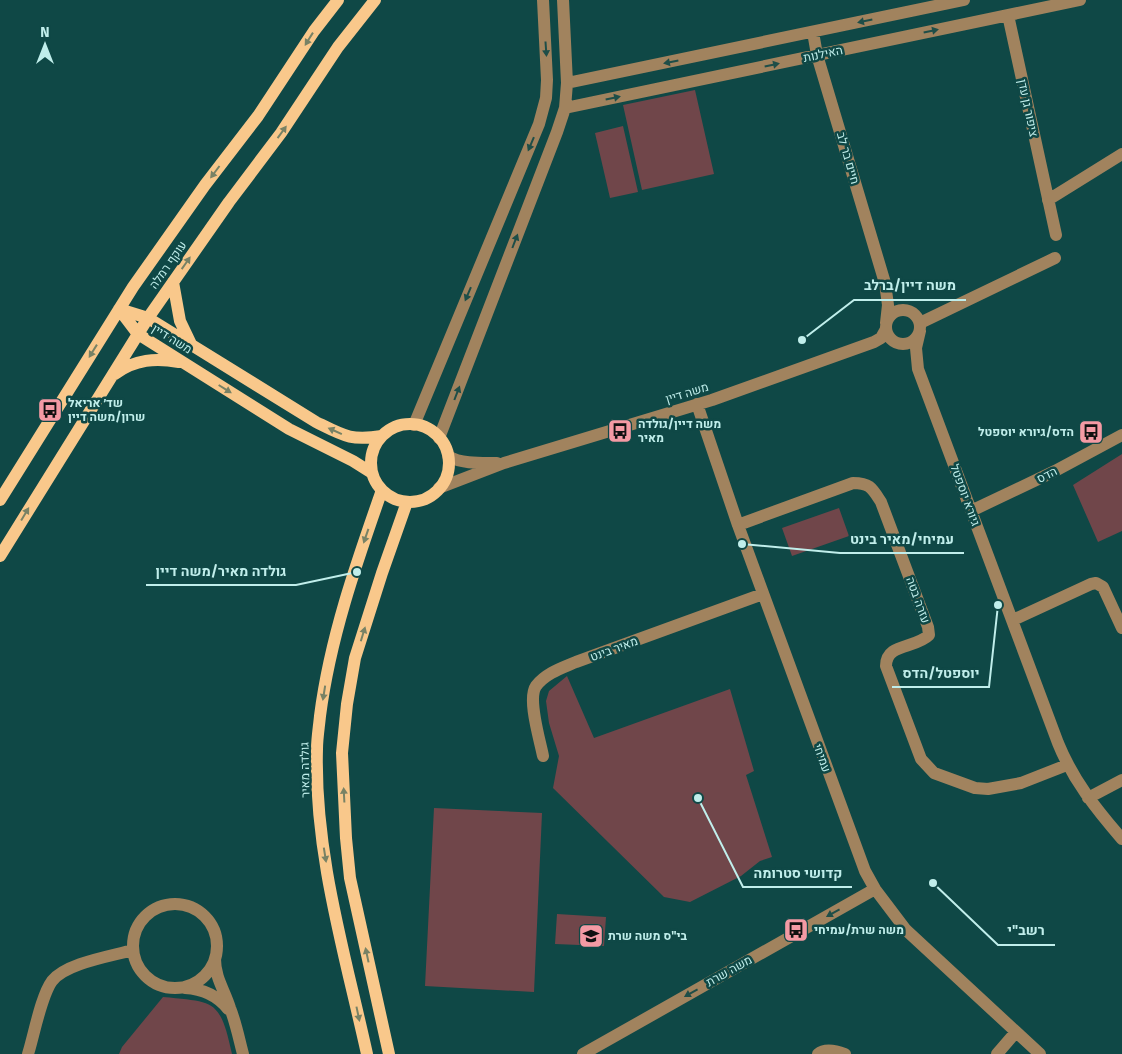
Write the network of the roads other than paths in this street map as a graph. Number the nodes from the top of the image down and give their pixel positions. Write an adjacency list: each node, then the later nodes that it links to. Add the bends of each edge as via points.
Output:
1 (338, 0): 20 (main road, עוקף רמלה, one-way to 20)
2 (375, 0): 18 (main road, עוקף רמלה, one-way to 2, via 281,133 338,47)
3 (543, 0): 33 (street, one-way to 33, via 547,80 539,124)
4 (563, 0): 12 (street)
5 (964, 0): 8 (street, האילנות, one-way to 8)
6 (1080, 0): 7 (street, האילנות)
7 (1008, 15): 10 (street, האילנות, one-way to 7); 15 (street, ציפור גן עדן)
8 (812, 32): 9 (street, האילנות); 10 (street, חיים בר לב)
9 (704, 55): 11 (street); 12 (street, האילנות, one-way to 12)
10 (818, 55): 11 (street, האילנות, one-way to 10); 19 (street, חיים בר לב)
11 (710, 78): 13 (street, האילנות, one-way to 11)
12 (567, 83): 13 (street)
13 (565, 108): 36 (street, one-way to 13)
14 (1122, 154): 15 (street)
15 (1048, 200): 16 (street, ציפור גן עדן)
16 (1056, 235)
17 (1055, 258): 24 (street)
18 (173, 282): 22 (main road, עוקף רמלה); 28 (main road, via 180,321)
19 (885, 283): 21 (street, חיים בר לב); 23 (street, חיים בר לב)
20 (119, 309): 22 (main road, משה דיין); 25 (main road, משה דיין); 42 (main road, עוקף רמלה, one-way to 42)
21 (908, 310): 23 (street, via 892,314); 24 (street, via 918,317)
22 (148, 318): 25 (main road, עוקף רמלה); 28 (main road, משה דיין)
23 (886, 326): 26 (street, משה דיין, via 881,338); 27 (street, via 888,336)
24 (920, 327): 27 (street, via 915,340); 30 (street, גיורא יוספטל, via 916,348)
25 (138, 334): 29 (main road, משה דיין); 31 (main road, עוקף רמלה)
26 (874, 342): 27 (street, משה דיין); 32 (street, משה דיין)
27 (897, 343): 30 (street, גיורא יוספטל)
28 (191, 344): 35 (main road, משה דיין, one-way to 28, via 352,438 335,432)
29 (184, 363): 31 (main road, via 144,360 121,369); 39 (main road, משה דיין, one-way to 39, via 289,429)
30 (918, 369): 44 (street, גיורא יוספטל)
31 (109, 380): 46 (main road, עוקף רמלה, one-way to 31)
32 (698, 404): 38 (street, משה דיין); 45 (street, עמיחי)
33 (414, 425): 35 (main road, via 402,425); 36 (main road)
34 (1122, 435): 44 (street, הדס)
35 (382, 436): 39 (main road, via 372,454)
36 (439, 438): 37 (main road)
37 (448, 456): 38 (street, משה דיין, via 465,462); 40 (main road, via 446,478)
38 (504, 462): 40 (street, משה דיין)
39 (372, 473): 41 (main road)
40 (439, 488): 43 (main road, via 419,501)
41 (382, 490): 43 (main road); 63 (main road, גולדה מאיר, one-way to 63, via 331,652 317,748 324,852)
42 (0, 500)
43 (407, 502): 64 (main road, one-way to 43, via 350,878 342,753 356,658)
44 (971, 511): 48 (street, גיורא יוספטל)
45 (738, 525): 47 (street, עמיחי); 51 (street, עזרה בטה, via 852,483 870,486 881,502 928,627 929,635 923,641 891,652 886,659 921,759 934,773 975,788 988,789 1021,784)
46 (0, 556)
47 (763, 594): 50 (street, מאיר בינט, via 576,662 543,679 535,688 532,700); 55 (street, עמיחי, via 852,839)
48 (1013, 620): 49 (street, via 1096,583 1103,587); 51 (street, גיורא יוספטל)
49 (1122, 628)
50 (543, 756)
51 (1067, 765): 53 (street, גיורא יוספטל)
52 (1122, 780): 53 (street)
53 (1088, 798): 54 (street, גיורא יוספטל)
54 (1122, 838)
55 (875, 889): 60 (street, עמיחי, via 906,930); 65 (street, משה שרת, one-way to 65)
56 (134, 950): 57 (street, via 137,929 142,920 158,908 179,904 190,906 210,922 218,946); 58 (street, via 139,967 151,980); 61 (street, via 77,965 55,978 48,988)
57 (215, 959): 58 (street, via 202,978); 59 (street, via 215,968)
58 (181, 988): 59 (street, via 205,991 222,1002)
59 (232, 1015): 62 (street)
60 (1016, 1032): 68 (street); 69 (street, עמיחי)
61 (28, 1054)
62 (243, 1054)
63 (367, 1054)
64 (389, 1054)
65 (583, 1054)
66 (818, 1054): 67 (street, via 833,1050)
67 (845, 1054)
68 (997, 1054)
69 (1040, 1054)

